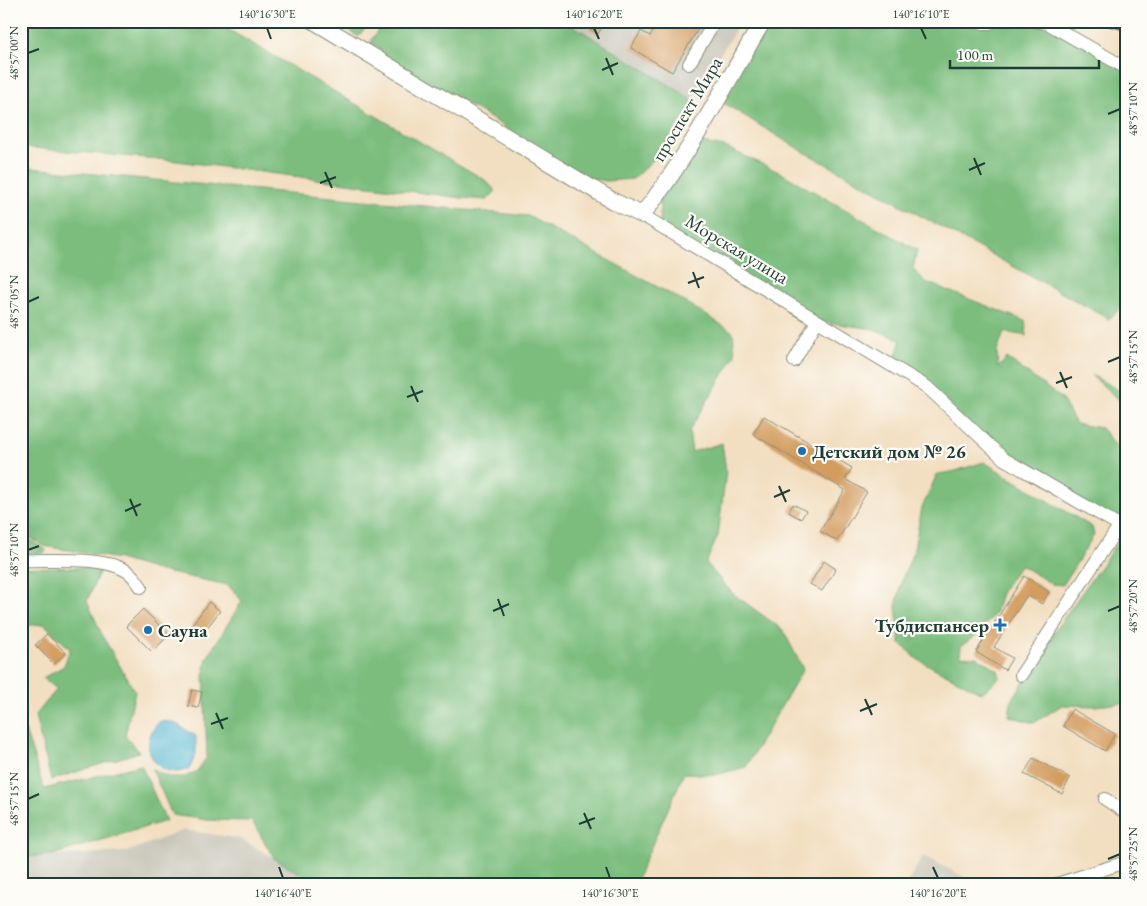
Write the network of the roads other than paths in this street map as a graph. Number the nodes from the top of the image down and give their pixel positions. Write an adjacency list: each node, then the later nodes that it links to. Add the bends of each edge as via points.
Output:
1 (314, 21): 9 (main road, Морская улица, via 613,201)
2 (715, 21): 7 (street)
3 (763, 21): 9 (main road, проспект Мира, via 680,161)
4 (983, 21): 5 (main road)
5 (989, 21)
6 (1035, 21): 8 (street, via 1047,23)
7 (689, 64)
8 (1126, 68)
9 (642, 215): 10 (street, Морская улица)
10 (817, 321): 11 (street); 12 (street, Морская улица, via 927,388 1004,459)
11 (794, 361)
12 (1123, 528): 15 (street)
13 (21, 560): 14 (street, via 115,566 128,571)
14 (141, 587)
15 (1021, 675)
16 (1105, 799): 17 (street)
17 (1126, 813)
18 (1126, 862): 19 (street)
19 (1054, 885)

